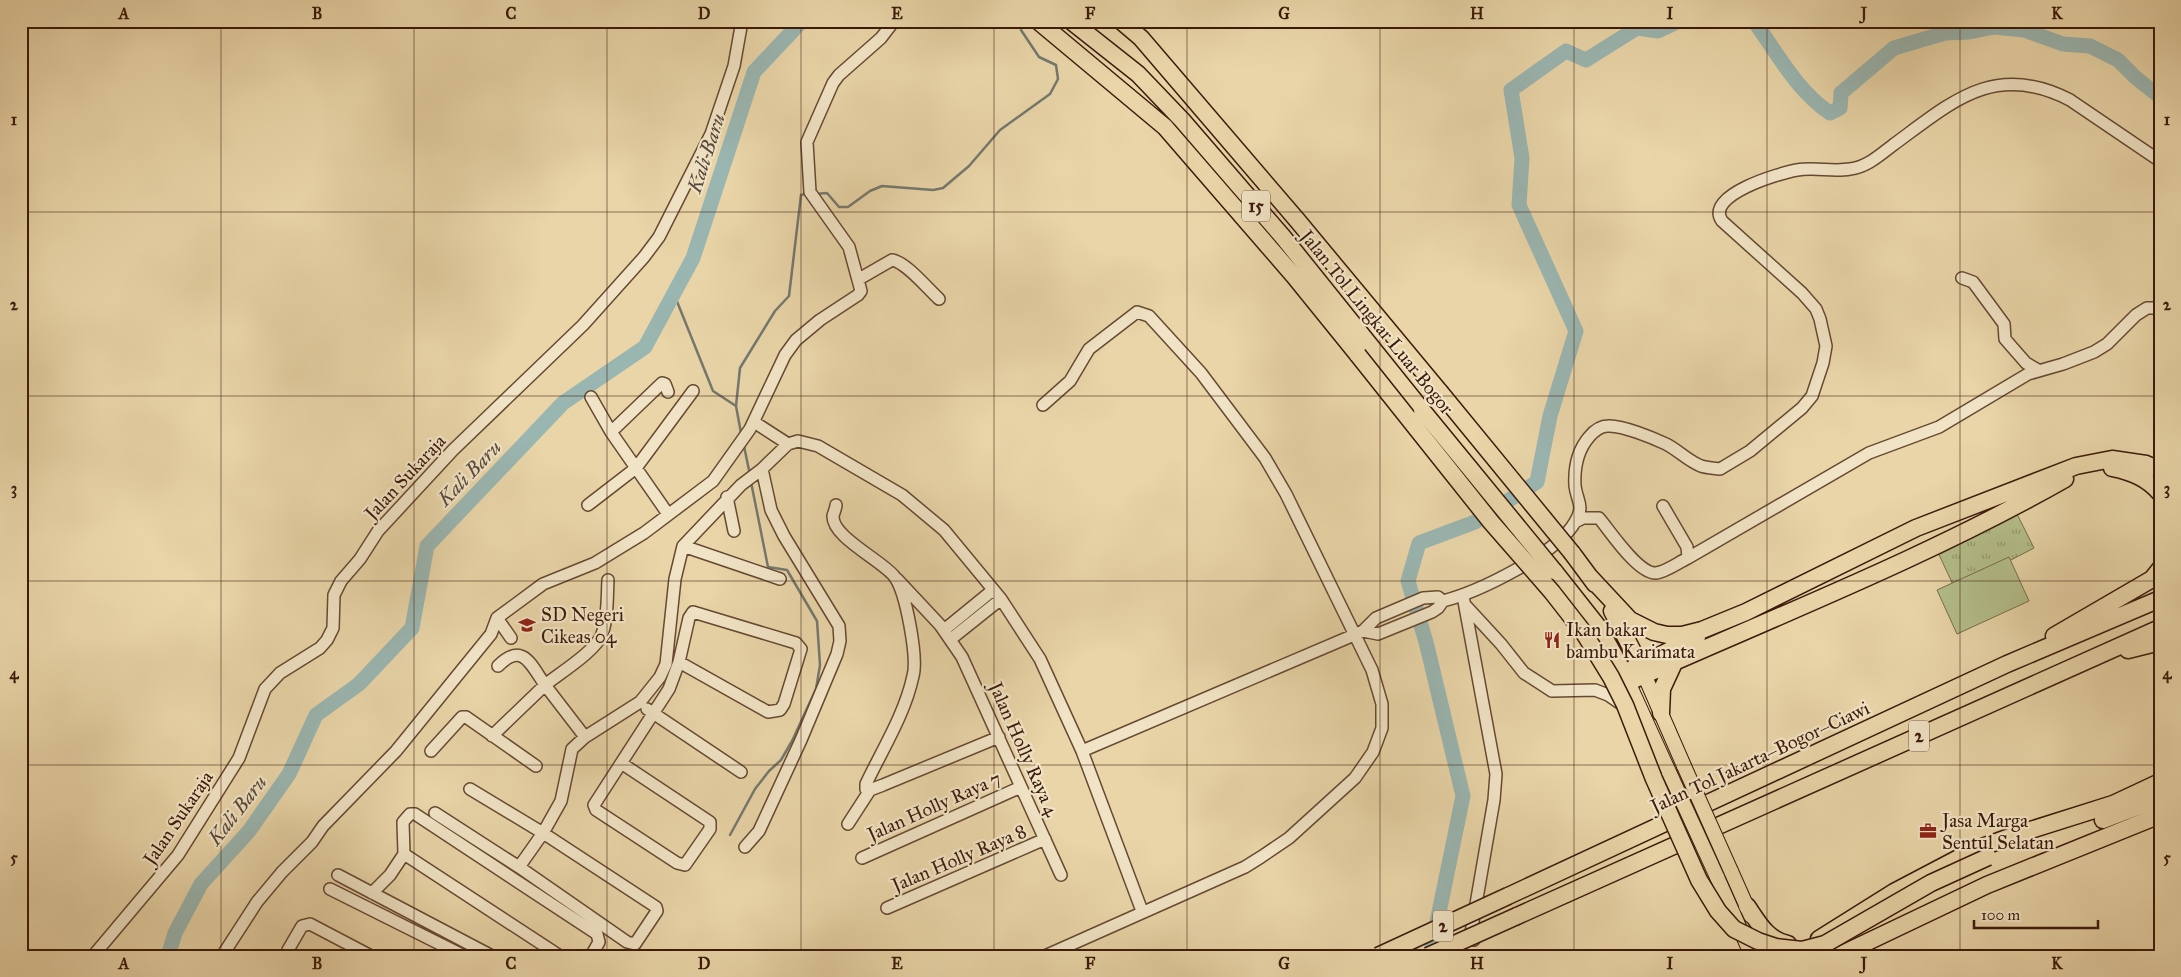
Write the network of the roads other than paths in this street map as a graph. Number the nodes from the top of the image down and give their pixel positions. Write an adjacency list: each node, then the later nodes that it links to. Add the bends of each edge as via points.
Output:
1 (742, 21): 91 (street, Jalan Sukaraja, via 734,66 711,134 660,236 583,325 453,450 378,531 334,594 333,628 327,640 265,689 239,758 178,855)
2 (894, 21): 8 (street, via 881,38 833,83 807,142 812,195 849,247)
3 (1038, 21): 72 (highway, bridge, via 1165,128 1294,276 1584,633 1625,705 1699,880 1718,911 1734,929 1776,947 1802,950 1825,944 1931,883 1988,857)
4 (1072, 21): 54 (highway, Jalan Tol Lingkar Luar Bogor / 15, bridge, via 1138,74 1283,237 1599,628)
5 (1121, 21): 33 (highway, Jalan Tol Lingkar Luar Bogor / 15, bridge, via 1141,38 1183,86 1440,392)
6 (2160, 161): 28 (street, via 2056,93 2028,86 1990,86 1956,100 1869,163 1851,169 1799,170 1766,177 1729,197 1719,208 1722,220 1802,293 1818,314 1826,346 1812,396 1750,451 1720,469 1701,466 1666,444 1616,426 1595,430 1581,446 1575,467 1575,488 1581,504)
7 (1962, 278): 11 (street, via 1973,282 2004,324 2005,339 2026,363)
8 (859, 279): 9 (street, via 895,260); 16 (street, via 861,292 820,320 796,340 785,355)
9 (938, 299)
10 (2160, 308): 11 (street, via 2146,308 2136,314 2107,344 2094,352)
11 (2038, 370): 31 (street, via 1939,428 1869,453)
12 (692, 391): 19 (street)
13 (668, 392): 17 (street, via 662,383)
14 (591, 397): 17 (street)
15 (1043, 405): 44 (street, via 1070,381 1089,349 1137,312 1150,316 1201,373 1265,458)
16 (752, 426): 18 (street); 27 (street, via 713,481)
17 (611, 432): 19 (street)
18 (788, 444): 21 (street); 37 (street, via 798,441 818,446 902,495 944,530)
19 (636, 468): 24 (street); 27 (street)
20 (2160, 470): 41 (highway, via 2146,464 2112,459 2076,466 1916,528)
21 (758, 471): 23 (street); 78 (street, via 784,536 841,633 837,654 801,740 759,831)
22 (2160, 493): 50 (highway, via 2139,476 2113,468 2070,476 1960,534)
23 (727, 497): 29 (street); 30 (street)
24 (588, 505)
25 (836, 505): 34 (street, Jalan Holly Raya 4, via 833,517 838,529)
26 (1663, 506): 31 (street, via 1687,547)
27 (668, 514): 42 (street, via 595,563 543,584)
28 (1576, 522): 31 (street, via 1583,518 1599,518 1646,572 1658,573); 40 (street, via 1531,562)
29 (734, 531)
30 (683, 546): 35 (street); 56 (street, via 675,579 666,664)
31 (1688, 558)
32 (2160, 569): 51 (highway, via 2140,587)
33 (1589, 576): 41 (highway, via 1630,620 1667,635 1702,630); 53 (highway, Jalan Tol Lingkar Luar Bogor / 15, via 1617,618)
34 (895, 577): 45 (street, Jalan Holly Raya 4); 71 (street, via 909,620 914,675 901,712 866,784)
35 (780, 579)
36 (608, 580): 55 (street, via 605,624 598,642)
37 (997, 594): 45 (street); 64 (street, via 1040,659)
38 (2160, 599): 51 (highway, Jalan Tol Jakarta–Bogor–Ciawi / 2)
39 (1443, 601): 40 (street); 44 (street, via 1438,608 1378,634); 44 (street, via 1438,597 1423,598 1376,618)
40 (1464, 601): 57 (street, via 1524,673 1552,691 1594,690 1623,706); 89 (street, via 1496,774 1471,933)
41 (1746, 612): 53 (highway)
42 (497, 618): 46 (street); 92 (street, via 491,634 396,750 323,826 257,902)
43 (2160, 628): 48 (highway, 2)
44 (1359, 633): 64 (street); 88 (street, via 1382,704 1382,728 1373,752 1356,778 1289,838 1245,867)
45 (947, 634): 62 (street, Jalan Holly Raya 4, via 972,677)
46 (511, 638)
47 (2160, 642): 48 (highway, via 2142,648)
48 (2102, 653): 101 (highway, 2, bridge)
49 (680, 662): 49 (street, via 768,712 780,710 784,704 801,649 796,643 693,612); 59 (street, via 669,689)
50 (1674, 663): 53 (highway); 58 (highway, via 1662,689)
51 (2007, 664): 100 (highway, Jalan Tol Jakarta–Bogor–Ciawi / 2, bridge)
52 (498, 666): 55 (street, via 508,656 522,656)
53 (1642, 670): 54 (highway); 58 (main road)
54 (1626, 678): 57 (main road)
55 (545, 685): 60 (street); 61 (street)
56 (640, 702): 59 (street); 61 (street)
57 (1639, 703): 102 (main road, bridge)
58 (1661, 713): 86 (main road, bridge)
59 (653, 714): 65 (street); 67 (street)
60 (492, 736): 63 (street, via 462,717); 66 (street)
61 (585, 736): 76 (street, via 572,749 561,801)
62 (999, 737): 69 (street, Jalan Holly Raya 4); 71 (street)
63 (431, 751)
64 (1082, 751): 88 (street)
65 (621, 763): 65 (street, via 710,822 710,829 686,864 677,863 596,810 594,805)
66 (536, 766)
67 (741, 772)
68 (2160, 782): 90 (highway, via 2113,804 1974,850 1894,892)
69 (1021, 787): 77 (street, Jalan Holly Raya 4); 80 (street, Jalan Holly Raya 7)
70 (470, 789): 76 (street)
71 (870, 790): 75 (street)
72 (2160, 798)
73 (435, 813): 81 (street)
74 (2160, 815): 105 (highway, via 1987,885)
75 (848, 824)
76 (543, 833): 81 (street); 81 (street, via 658,911 636,942 626,942)
77 (1045, 839): 83 (street, Jalan Holly Raya 4); 87 (street, Jalan Holly Raya 8)
78 (745, 847)
79 (404, 854): 85 (street); 97 (street); 98 (street, via 403,822 410,814 415,814 597,934 599,942)
80 (862, 858)
81 (520, 867)
82 (338, 875): 85 (street)
83 (1061, 875)
84 (330, 889): 95 (street)
85 (372, 893): 96 (street)
86 (1746, 906): 90 (highway, via 1766,934 1774,939 1791,944); 103 (main road)
87 (887, 908)
88 (1142, 911): 99 (street)
89 (1475, 942)
90 (1814, 942): 104 (highway)
91 (93, 956)
92 (222, 956)
93 (289, 956): 94 (street, via 288,950 302,926 310,924)
94 (371, 956)
95 (464, 956)
96 (492, 956)
97 (560, 956)
98 (591, 956)
99 (1045, 956)
100 (1378, 956)
101 (1428, 956)
102 (1752, 956)
103 (1768, 956)
104 (1786, 956)
105 (1838, 956)

